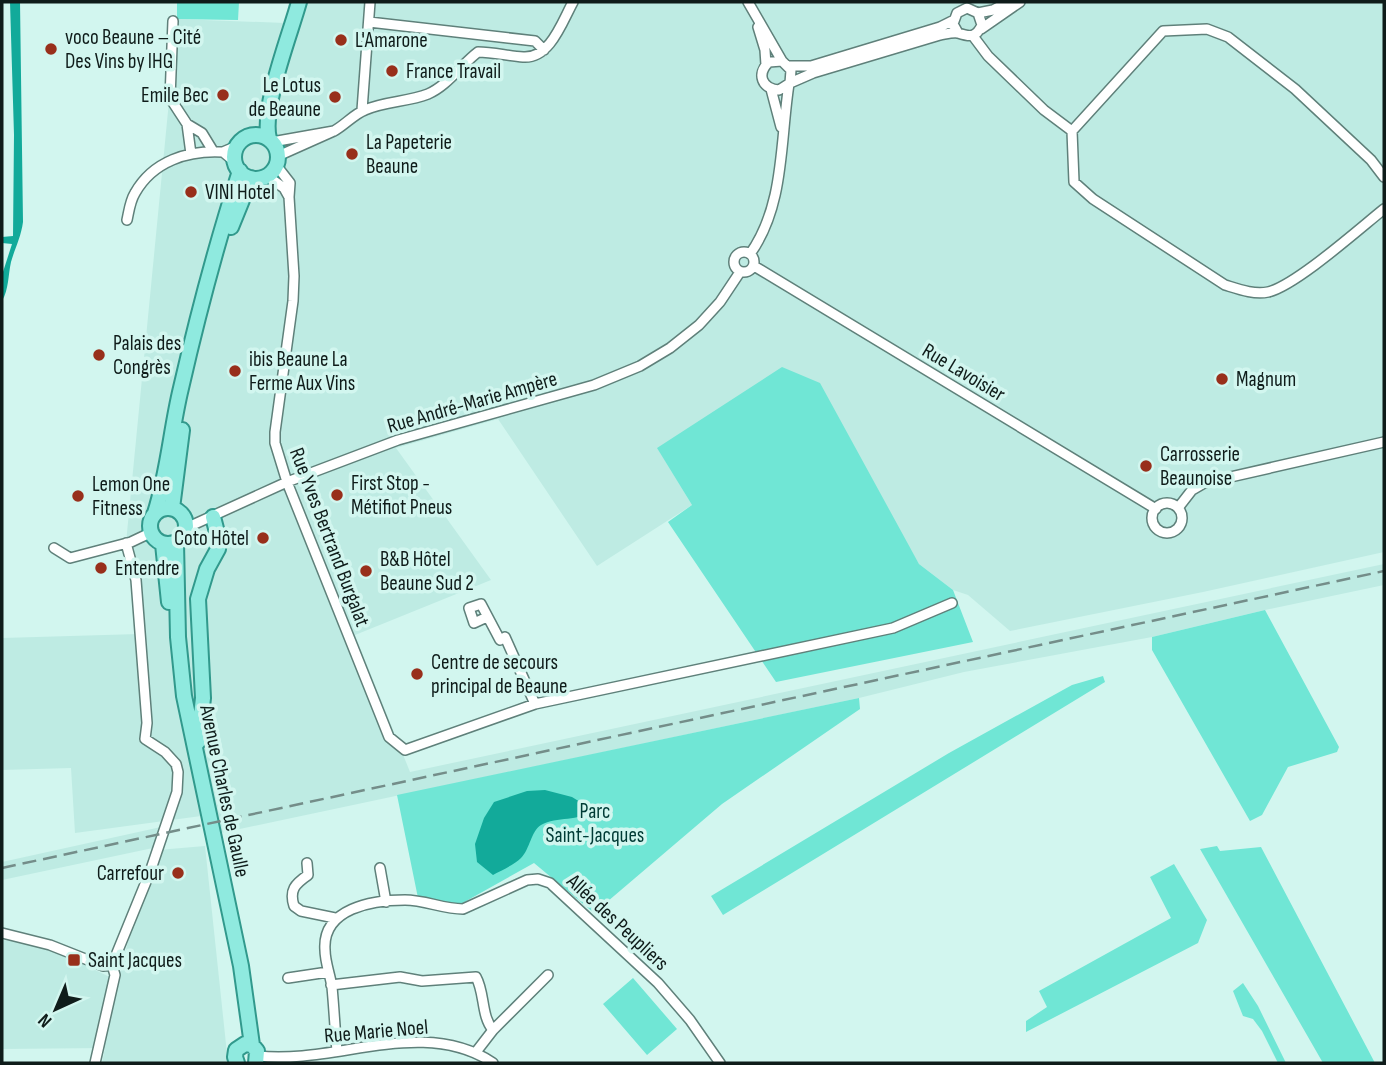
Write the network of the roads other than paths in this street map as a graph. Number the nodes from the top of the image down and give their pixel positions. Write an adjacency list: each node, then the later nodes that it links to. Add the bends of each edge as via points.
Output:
1 (299, 2): 18 (main road)
2 (370, 2): 11 (street)
3 (573, 2): 14 (street)
4 (748, 2): 8 (street, Rue André-Marie Ampère)
5 (1008, 2): 7 (street)
6 (1020, 2): 13 (street)
7 (978, 13): 9 (street, via 963,9); 13 (street, via 982,21)
8 (755, 15): 15 (street, Rue André-Marie Ampère); 16 (street, Rue André-Marie Ampère)
9 (954, 20): 12 (street); 15 (street, via 811,66)
10 (173, 21): 21 (street, via 170,98)
11 (369, 22): 14 (street, via 535,41); 20 (street)
12 (958, 33): 13 (street, via 965,37); 17 (street)
13 (977, 33): 23 (street, via 980,47)
14 (544, 50): 20 (street, via 530,57 478,52 427,94)
15 (785, 64): 16 (street, via 773,60); 17 (street, Rue André-Marie Ampère, via 792,74)
16 (766, 65): 19 (street, Rue André-Marie Ampère, via 761,78)
17 (789, 83): 19 (street, via 783,89); 25 (street, Rue André-Marie Ampère)
18 (274, 87): 24 (main road); 30 (main road, via 268,123)
19 (771, 89): 25 (street, Rue André-Marie Ampère)
20 (362, 110): 22 (street)
21 (187, 124): 27 (street, via 202,133); 29 (street)
22 (334, 131): 30 (street); 30 (street)
23 (1072, 131): 32 (street, via 1163,31 1207,29 1228,37 1295,89); 34 (street, via 1074,182 1225,285 1248,292 1266,293 1287,285)
24 (252, 135): 26 (main road); 30 (main road, via 258,135)
25 (782, 136): 36 (street, Rue André-Marie Ampère, via 775,194 764,230)
26 (237, 146): 28 (street); 31 (main road)
27 (213, 152): 28 (street); 29 (street)
28 (223, 152): 31 (street)
29 (196, 153): 35 (street, via 174,157 152,172 134,195)
30 (272, 156): 31 (main road); 33 (street); 33 (street, Rue Yves Bertrand Burgalat, via 290,183)
31 (242, 170): 41 (main road, via 188,385); 44 (main road, via 221,225)
32 (1384, 177)
33 (289, 197): 40 (street, Rue Yves Bertrand Burgalat, via 293,301 275,432)
34 (1384, 209)
35 (127, 220)
36 (750, 254): 37 (street); 38 (street, Rue André-Marie Ampère, via 740,253 735,258)
37 (754, 265): 38 (street, Rue André-Marie Ampère, via 750,271); 43 (street, Rue Lavoisier)
38 (740, 272): 40 (street, Rue André-Marie Ampère, via 699,325 640,366 594,385 398,440)
39 (1384, 442): 42 (street, via 1204,483)
40 (287, 482): 45 (street, Rue André-Marie Ampère); 53 (street, Rue Yves Bertrand Burgalat, via 389,737 405,750)
41 (172, 508): 44 (main road); 46 (main road, via 184,518)
42 (1178, 508): 43 (street, via 1167,503); 43 (street, via 1181,524 1167,534 1154,525)
43 (1156, 509)
44 (155, 513): 47 (main road)
45 (213, 517): 46 (street, Rue André-Marie Ampère); 54 (main road, via 218,549 198,599 203,698)
46 (186, 528): 49 (main road, via 181,540)
47 (150, 533): 48 (street); 49 (main road)
48 (126, 543): 50 (street, via 70,558); 60 (street, via 136,580 145,739 176,764 178,780 150,872)
49 (169, 544): 54 (main road, Avenue Charles de Gaulle, via 184,696); 67 (main road, Avenue Charles de Gaulle, via 173,643 197,797)
50 (54, 548)
51 (952, 603): 53 (street, via 893,628)
52 (487, 617): 53 (street, via 500,640 505,638)
53 (535, 704)
54 (197, 761): 67 (main road, Avenue Charles de Gaulle, via 239,956)
55 (307, 863): 58 (street, via 307,875 292,890 294,906)
56 (380, 868): 57 (street)
57 (387, 902): 58 (street, Allée des Peupliers, via 348,910); 72 (street, Allée des Peupliers, via 419,901 463,909 527,880 545,880 658,983)
58 (335, 918): 61 (street, via 325,940)
59 (2, 933): 60 (street)
60 (112, 965): 69 (street, via 115,975)
61 (328, 972): 63 (street); 64 (street)
62 (548, 975): 65 (street)
63 (288, 978)
64 (331, 985): 65 (street, via 400,977 422,981 477,977); 66 (street)
65 (493, 1030): 68 (street)
66 (337, 1051): 67 (street, Rue Marie Noel, via 290,1056); 68 (street, Rue Marie Noel, via 434,1043)
67 (252, 1052): 70 (main road, Avenue Charles de Gaulle, via 235,1054)
68 (476, 1052): 71 (street, Rue Marie Noel)
69 (95, 1063)
70 (237, 1063)
71 (493, 1063)
72 (720, 1063)

